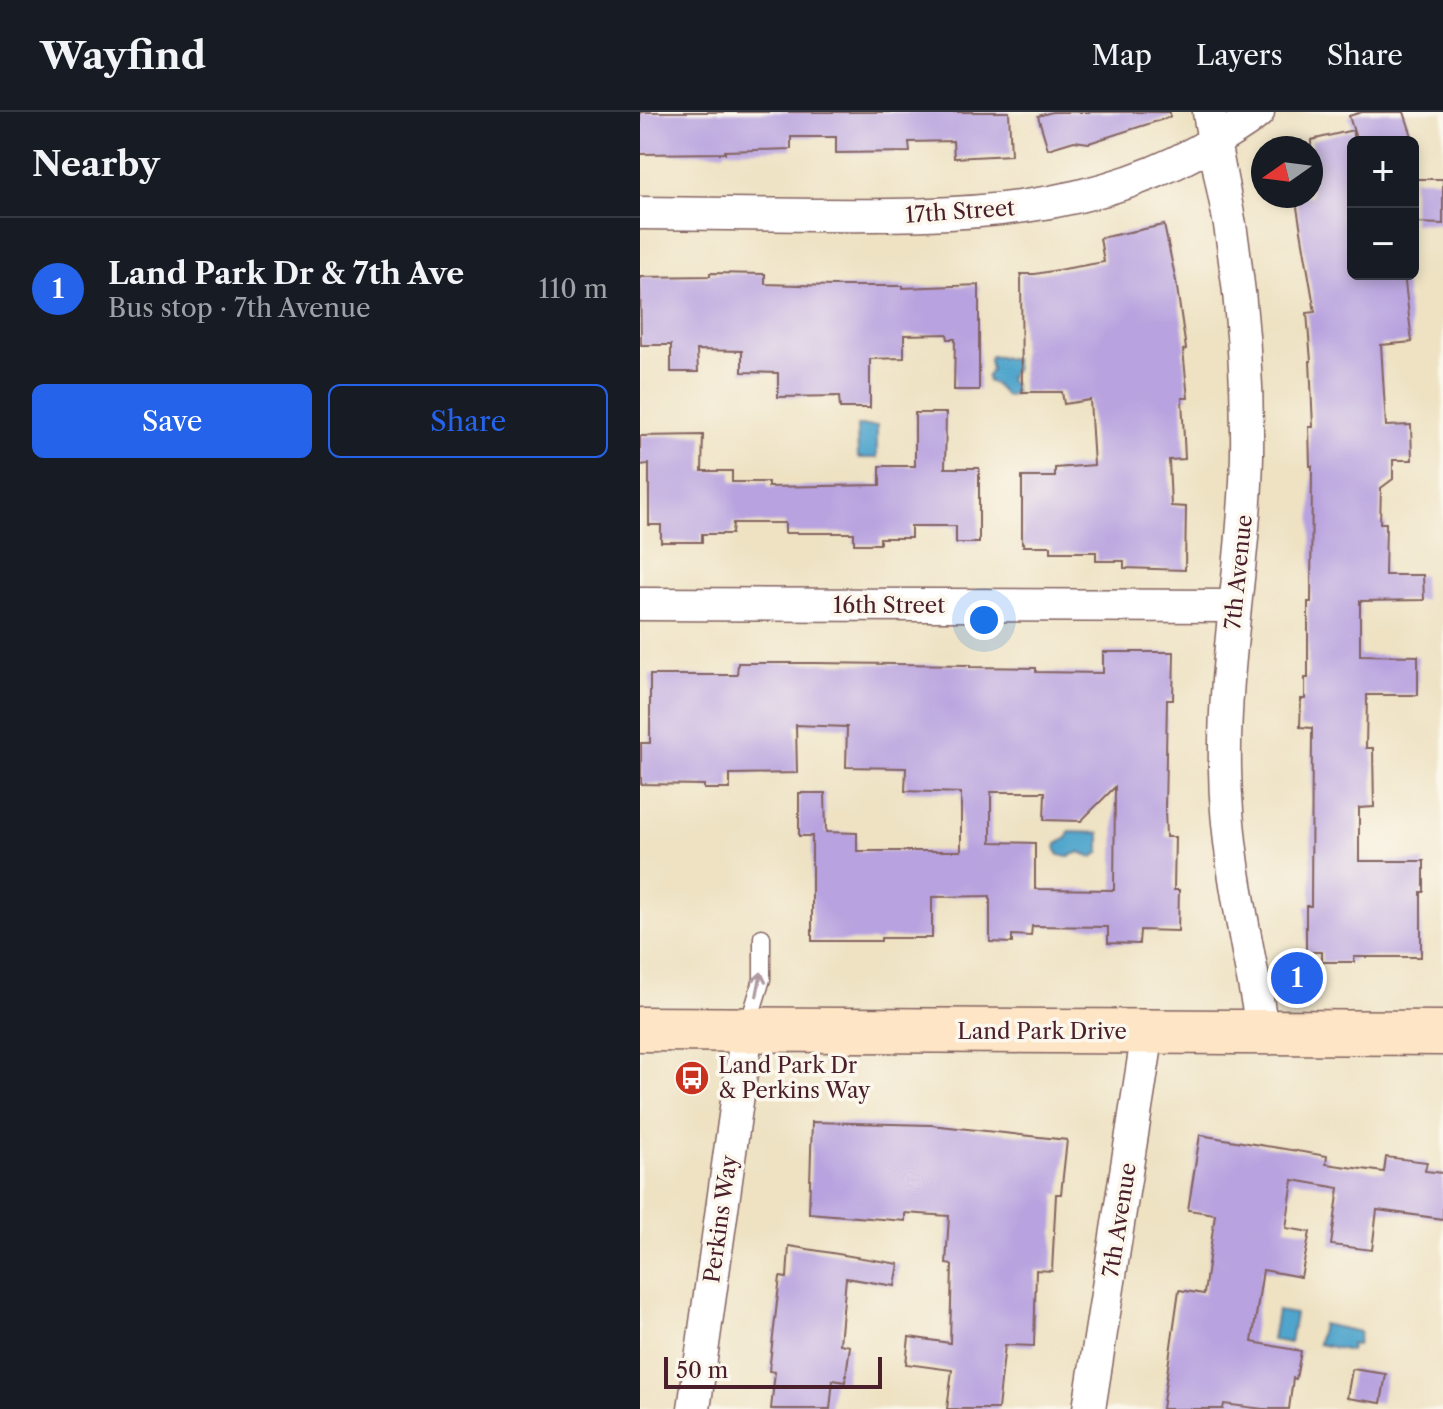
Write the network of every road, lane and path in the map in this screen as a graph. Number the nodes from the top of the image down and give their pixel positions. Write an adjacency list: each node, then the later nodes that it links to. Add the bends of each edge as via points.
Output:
1 (1258, 112): 2 (street, 17th Street)
2 (1212, 127): 3 (street, 17th Street, via 1182,161 1087,195 1035,205 900,215); 5 (street, 7th Avenue, via 1230,228 1247,382 1244,523)
3 (640, 213)
4 (640, 604): 5 (street, 16th Street)
5 (1234, 606): 10 (street, 7th Avenue, via 1225,715 1227,813)
6 (762, 937): 8 (lane, one-way to 6, via 762,979)
7 (640, 1029): 8 (main road, Land Park Drive)
8 (747, 1030): 9 (main road, Land Park Drive); 12 (street, Perkins Way)
9 (1148, 1032): 10 (main road, Land Park Drive); 13 (street, 7th Avenue)
10 (1263, 1033): 11 (main road, Land Park Drive)
11 (1443, 1033)
12 (694, 1409)
13 (1089, 1409)

